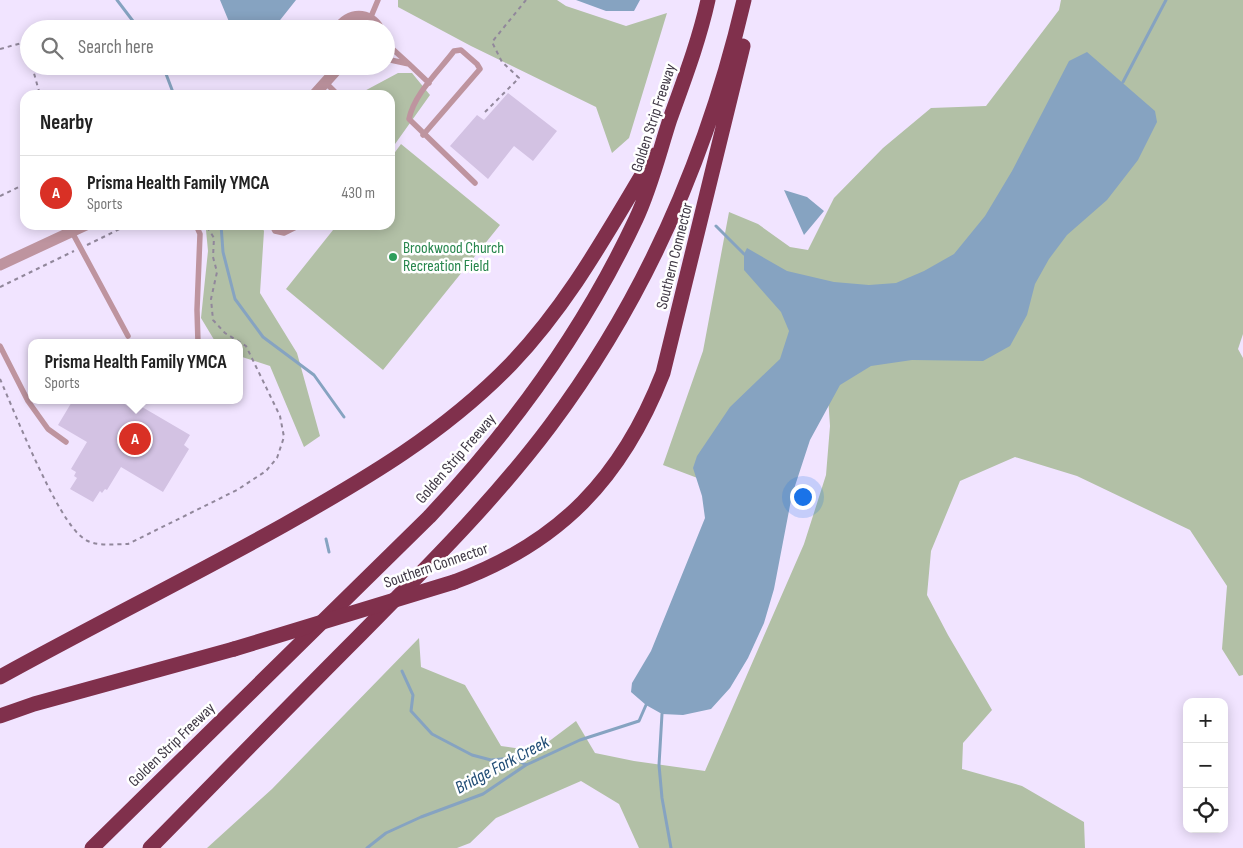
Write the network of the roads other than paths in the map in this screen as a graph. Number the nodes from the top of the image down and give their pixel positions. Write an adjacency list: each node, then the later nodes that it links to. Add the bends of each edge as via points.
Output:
1 (378, 0): 5 (lane)
2 (708, 0): 16 (highway, Golden Strip Freeway, via 701,32)
3 (744, 0): 33 (highway, via 710,123 672,219 620,320 550,426 464,528)
4 (753, 0): 31 (highway, Southern Connector, bridge, via 663,373 633,439 595,489 562,523 509,558 454,582)
5 (370, 18): 6 (street, via 355,16)
6 (346, 20)
7 (395, 51): 9 (lane)
8 (395, 61): 9 (lane)
9 (409, 64): 11 (lane)
10 (333, 75): 12 (street)
11 (429, 83): 15 (lane, via 411,110 409,119); 15 (lane, via 454,51 461,50 480,69)
12 (326, 84): 13 (street); 14 (lane)
13 (319, 90)
14 (333, 90)
15 (423, 135): 17 (lane)
16 (664, 139): 30 (highway, via 593,260 554,314 511,364 464,408 415,447 363,481); 32 (highway, Golden Strip Freeway, via 658,165 636,219 584,316 546,376 482,460 342,604)
17 (475, 183)
18 (76, 230): 22 (street)
19 (198, 230): 25 (lane)
20 (275, 230): 21 (lane, via 284,233)
21 (290, 230)
22 (72, 232): 23 (street); 24 (lane)
23 (0, 265)
24 (128, 336)
25 (198, 339)
26 (0, 346): 27 (lane)
27 (28, 401)
28 (30, 404): 29 (lane, via 48,429)
29 (66, 442)
30 (0, 677)
31 (0, 716)
32 (92, 848)
33 (150, 848)

